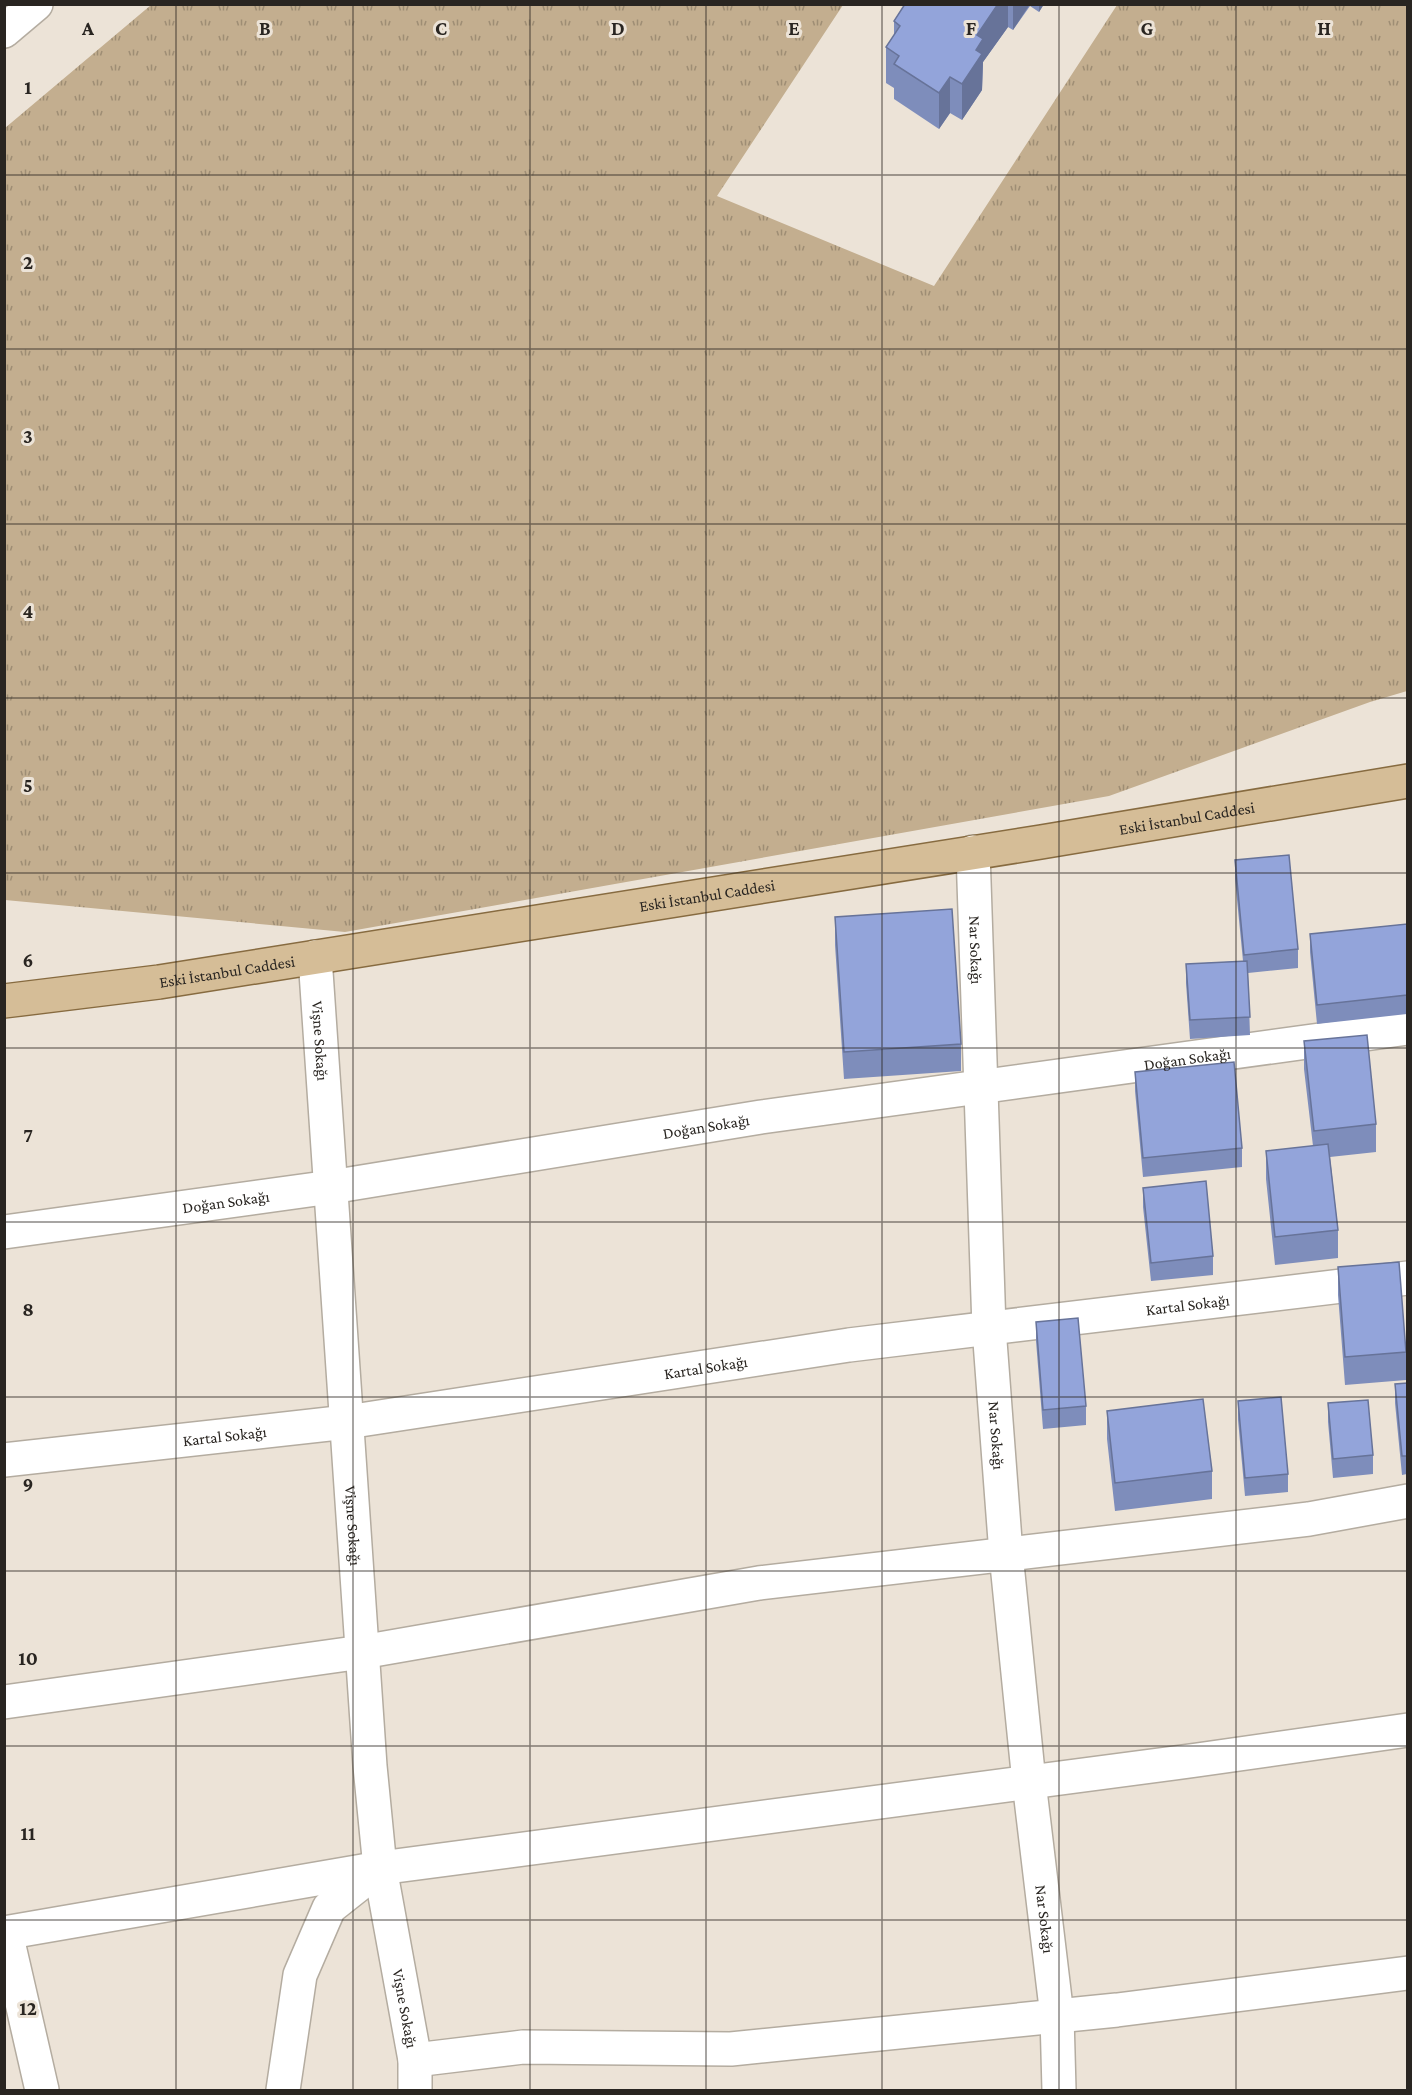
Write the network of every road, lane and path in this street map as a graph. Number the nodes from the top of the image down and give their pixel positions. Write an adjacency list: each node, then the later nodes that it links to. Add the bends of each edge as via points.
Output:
1 (36, 4): 2 (street)
2 (4, 31)
3 (1407, 782): 4 (main road, Eski İstanbul Caddesi)
4 (972, 852): 5 (main road, Eski İstanbul Caddesi); 8 (street, Nar Sokağı)
5 (315, 957): 6 (main road, Eski İstanbul Caddesi); 9 (street, Vişne Sokağı)
6 (4, 1001)
7 (1407, 1028): 8 (street, Doğan Sokağı)
8 (982, 1086): 9 (street, Doğan Sokağı, via 749,1119); 12 (street, Nar Sokağı)
9 (331, 1187): 10 (street, Doğan Sokağı); 13 (street, Vişne Sokağı)
10 (4, 1232)
11 (1407, 1278): 12 (street, Kartal Sokağı)
12 (990, 1328): 13 (street, Kartal Sokağı, via 849,1345); 16 (street, Nar Sokağı)
13 (347, 1422): 14 (street, Kartal Sokağı); 17 (street, Vişne Sokağı)
14 (4, 1460)
15 (1407, 1502): 16 (street, via 1310,1519)
16 (1006, 1554): 17 (street, via 759,1583); 20 (street, Nar Sokağı)
17 (362, 1652): 18 (street); 21 (street, Vişne Sokağı)
18 (4, 1702)
19 (1407, 1730): 20 (street)
20 (1029, 1782): 21 (street); 24 (street, Nar Sokağı)
21 (380, 1868): 22 (street); 25 (street, Vişne Sokağı); 27 (street, via 329,1908 300,1975)
22 (5, 1933): 26 (street)
23 (1407, 1972): 24 (street)
24 (1057, 2016): 25 (street, via 730,2049 523,2048); 28 (street, Nar Sokağı)
25 (415, 2075)
26 (42, 2091)
27 (283, 2091)
28 (1059, 2091)

